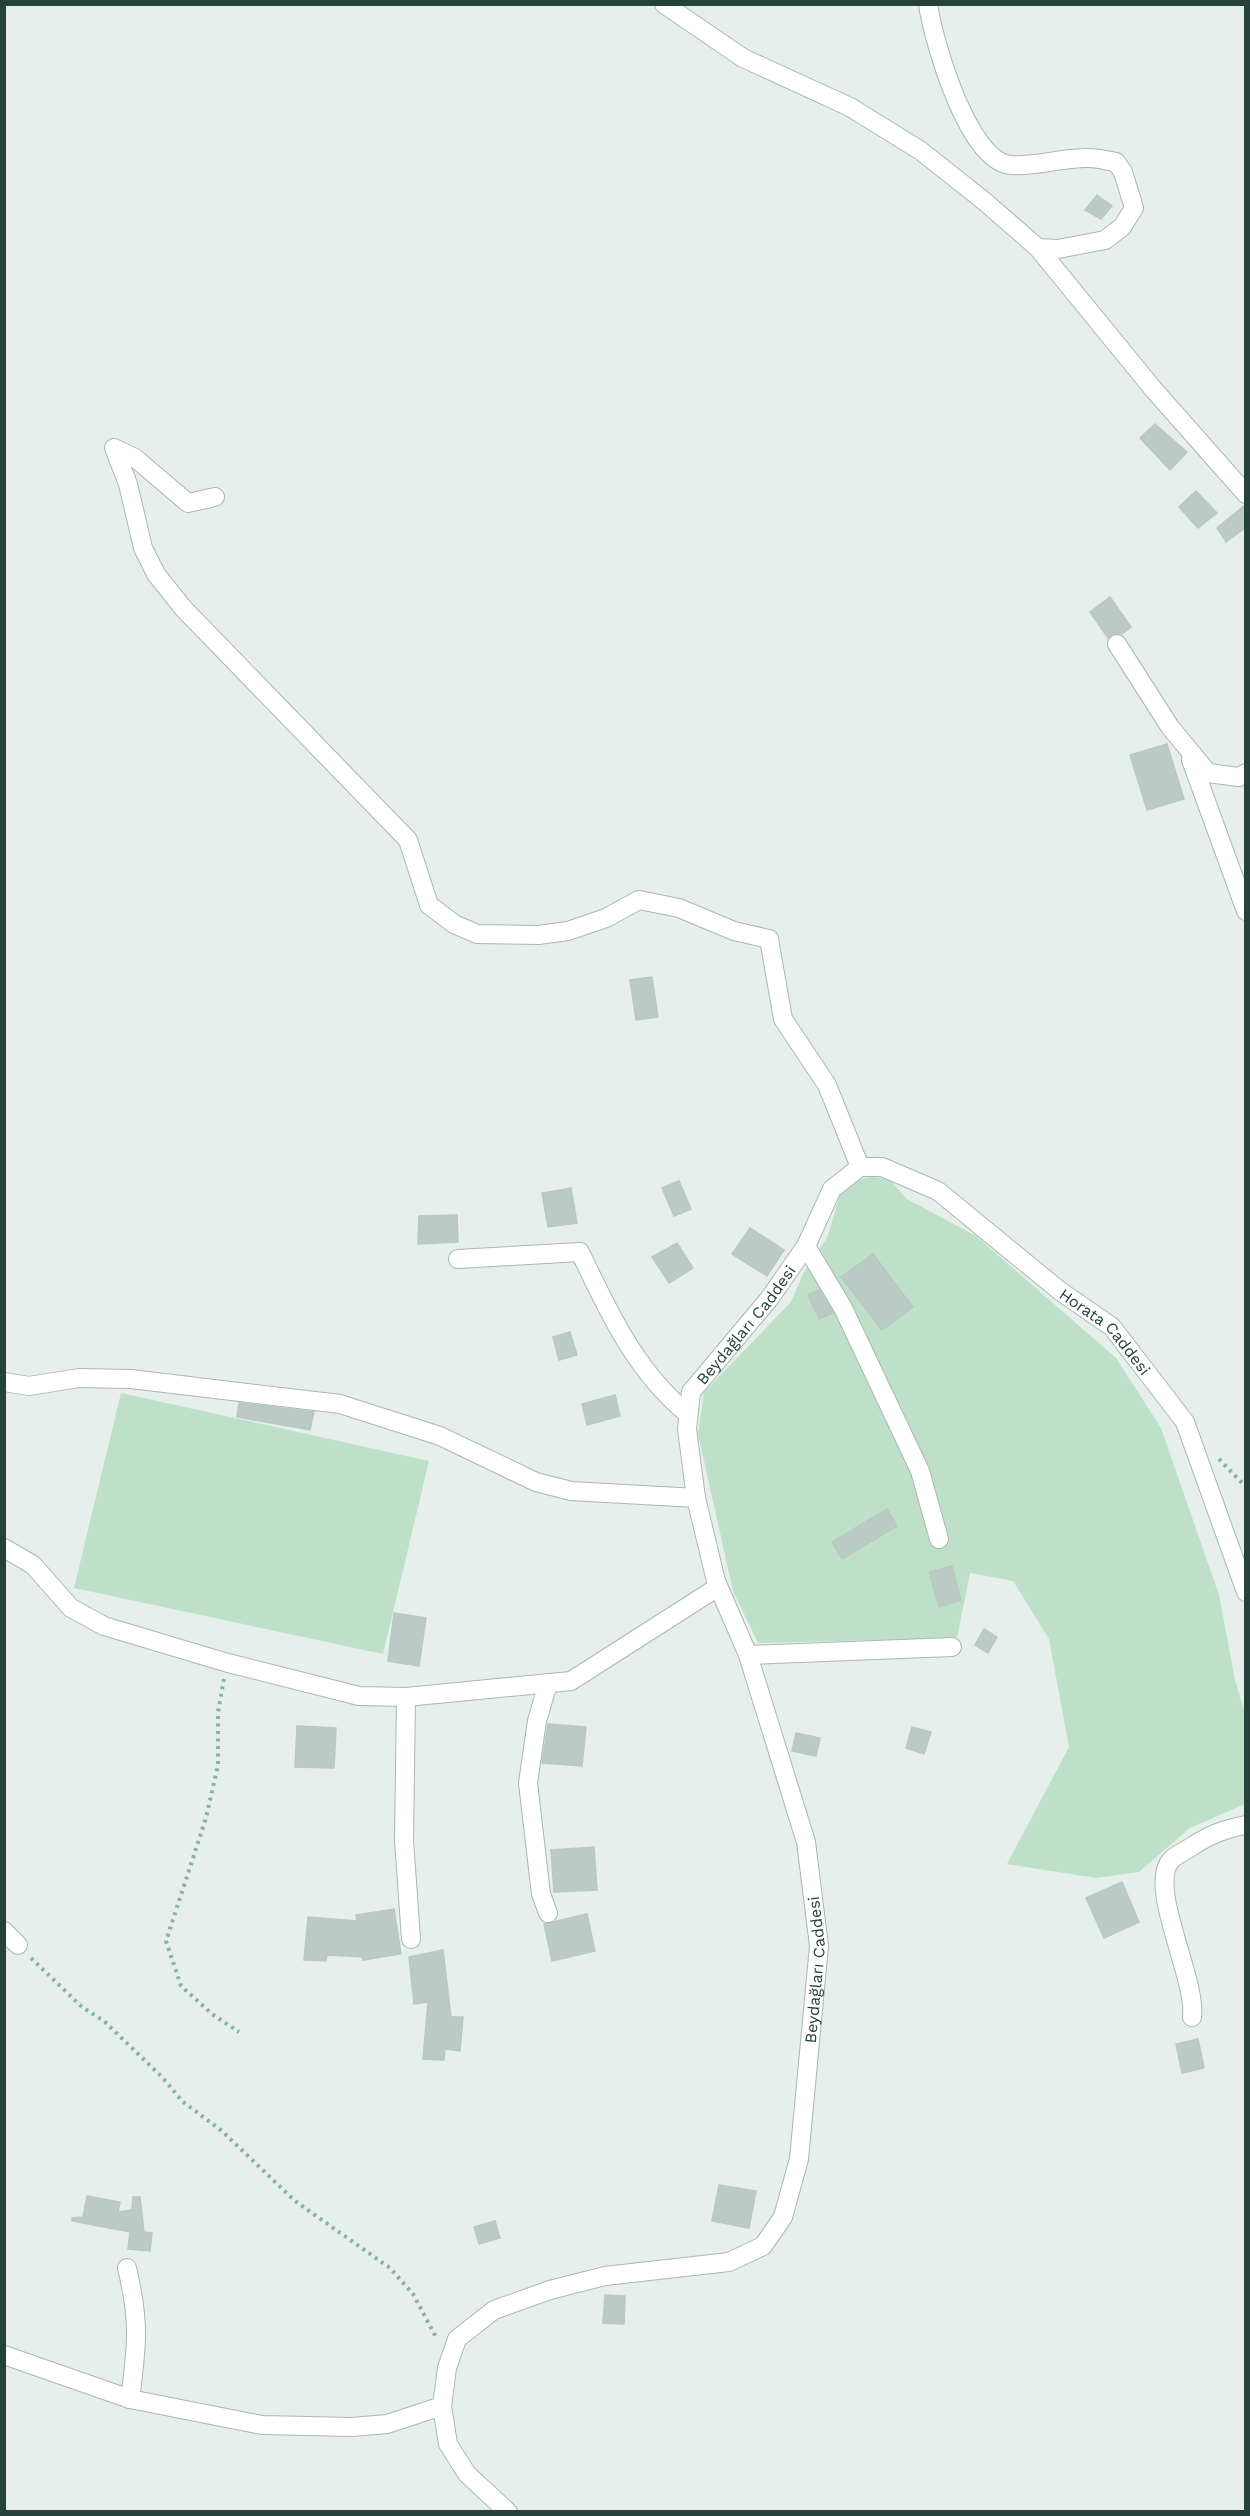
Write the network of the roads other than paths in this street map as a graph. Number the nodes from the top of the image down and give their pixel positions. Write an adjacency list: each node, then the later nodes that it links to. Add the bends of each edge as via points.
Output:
1 (664, 4): 3 (street, via 743,58 850,106 921,151)
2 (928, 4): 3 (street, via 944,68 970,131 984,149 1008,166 1088,158 1116,162 1123,172 1134,208 1122,226 1105,240 1058,249)
3 (1038, 248): 4 (street)
4 (1245, 494)
5 (215, 497): 10 (street, via 188,503 135,458 114,448 128,484 143,548 156,574 183,608 408,840 429,905 454,924 477,933 538,935 568,931 606,918 639,900 679,908 734,931 769,939 783,1020 826,1085)
6 (1117, 644): 7 (street)
7 (1186, 746): 8 (street, via 1208,773 1239,777); 9 (street)
8 (1245, 773)
9 (1245, 911)
10 (860, 1167): 11 (street, Beydağları Caddesi, via 832,1189); 19 (street, Horata Caddesi, via 882,1167 938,1191 1060,1291 1112,1327 1185,1422)
11 (806, 1246): 14 (street, Beydağları Caddesi, via 769,1299 691,1392); 16 (street, via 843,1308 920,1471)
12 (458, 1259): 14 (street, via 580,1252 620,1334 666,1397)
13 (4, 1382): 15 (street, via 29,1386 79,1378 131,1379 340,1404 440,1436 536,1482 571,1491)
14 (688, 1414): 15 (street, Beydağları Caddesi)
15 (696, 1498): 18 (street, Beydağları Caddesi)
16 (939, 1539)
17 (4, 1548): 23 (street, via 33,1565 71,1608 104,1626 359,1696)
18 (718, 1587): 21 (street, Beydağları Caddesi); 22 (street, via 572,1681)
19 (1245, 1592)
20 (952, 1647): 21 (street)
21 (748, 1655): 33 (street, Beydağları Caddesi, via 806,1842 819,1946 799,2159 783,2217 763,2246 729,2262 605,2276 494,2310 458,2339 447,2368)
22 (548, 1683): 23 (street); 25 (street, via 537,1721 528,1783 541,1894)
23 (406, 1697): 27 (street, via 404,1840)
24 (1245, 1825): 29 (street, via 1219,1830 1205,1838 1170,1861 1166,1875 1166,1901 1190,1982)
25 (548, 1913)
26 (4, 1930): 28 (street)
27 (411, 1939)
28 (18, 1945)
29 (1192, 2017)
30 (127, 2268): 32 (street, via 138,2333)
31 (4, 2355): 32 (street)
32 (130, 2399): 33 (street, via 262,2425 387,2424)
33 (442, 2406): 34 (street, Beydağları Caddesi, via 448,2444 467,2474)
34 (508, 2511)

